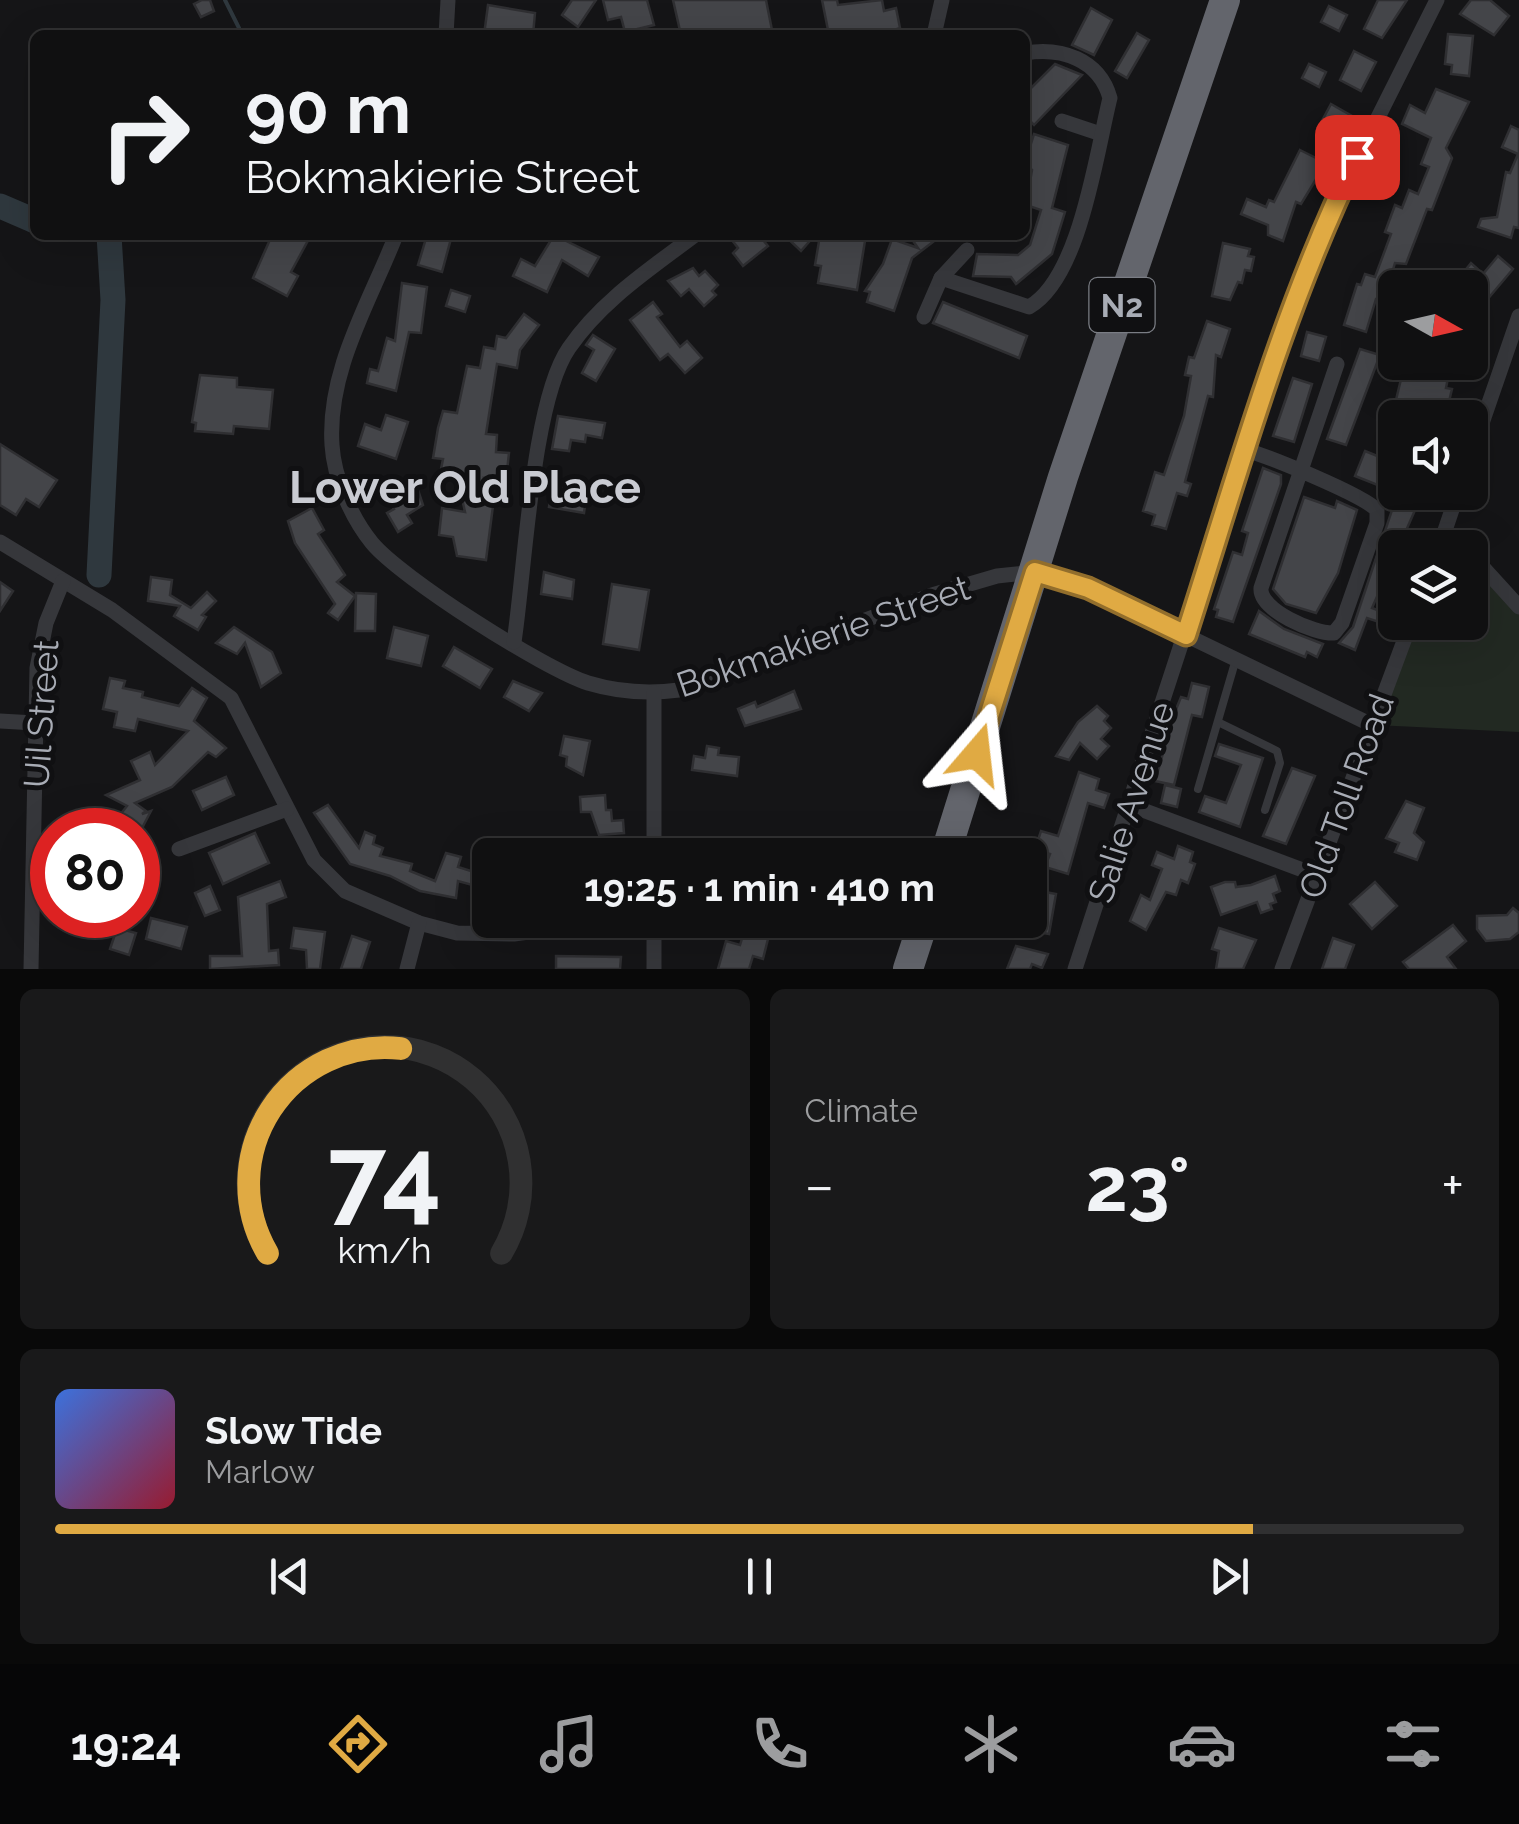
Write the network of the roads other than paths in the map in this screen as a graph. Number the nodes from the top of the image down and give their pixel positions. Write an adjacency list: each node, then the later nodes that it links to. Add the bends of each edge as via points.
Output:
1 (448, 0): 5 (street)
2 (942, 0): 6 (street)
3 (1225, 0): 21 (highway, N2)
4 (1437, 0): 18 (street, Salie Avenue, via 1324,224)
5 (446, 30)
6 (938, 30)
7 (1030, 53): 9 (street, via 1059,50 1094,71 1110,98)
8 (1062, 121): 9 (street)
9 (1101, 134): 13 (street, via 1071,253 1040,301 1020,308)
10 (394, 240): 27 (street, Bokmakierie Street, via 344,362 332,441 337,470 356,520 384,556)
11 (689, 240): 27 (street, via 598,312 558,366 541,438)
12 (966, 250): 13 (street)
13 (942, 278): 15 (street)
14 (1519, 316): 17 (street)
15 (924, 317)
16 (1338, 364): 19 (street)
17 (1488, 406)
18 (1245, 450): 19 (street); 25 (street, Salie Avenue)
19 (1303, 471): 19 (street, via 1377,510 1334,633 1266,606 1260,595)
20 (0, 542): 23 (street)
21 (1035, 572): 25 (street, Bokmakierie Street, via 1088,588); 29 (street, Bokmakierie Street, via 932,595 719,678); 39 (highway, N2)
22 (1488, 572): 24 (street)
23 (63, 581): 31 (street, Uil Street, via 41,644); 36 (street, via 231,698)
24 (1519, 607)
25 (1186, 635): 28 (street, Bokmakierie Street); 35 (street, Salie Avenue)
26 (1404, 640): 33 (street, Old Toll Road)
27 (514, 642): 29 (street, Bokmakierie Street, via 582,681)
28 (1236, 659): 32 (lane); 33 (street, Bokmakierie Street)
29 (654, 693): 38 (street)
30 (0, 721): 31 (street)
31 (35, 723): 46 (street, Uil Street)
32 (1220, 723): 34 (lane); 37 (lane, via 1277,751)
33 (1372, 724): 41 (street, Old Toll Road)
34 (1198, 789)
35 (1132, 806): 41 (street); 50 (street, Salie Avenue)
36 (288, 809): 40 (street); 42 (street, via 329,880)
37 (1266, 810)
38 (654, 838)
39 (950, 838)
40 (179, 849)
41 (1316, 875): 51 (street, Old Toll Road)
42 (419, 923): 43 (street); 47 (street)
43 (472, 933)
44 (654, 938): 48 (street)
45 (918, 938): 49 (highway)
46 (31, 969)
47 (407, 969)
48 (654, 969)
49 (908, 969)
50 (1075, 969)
51 (1282, 969)

